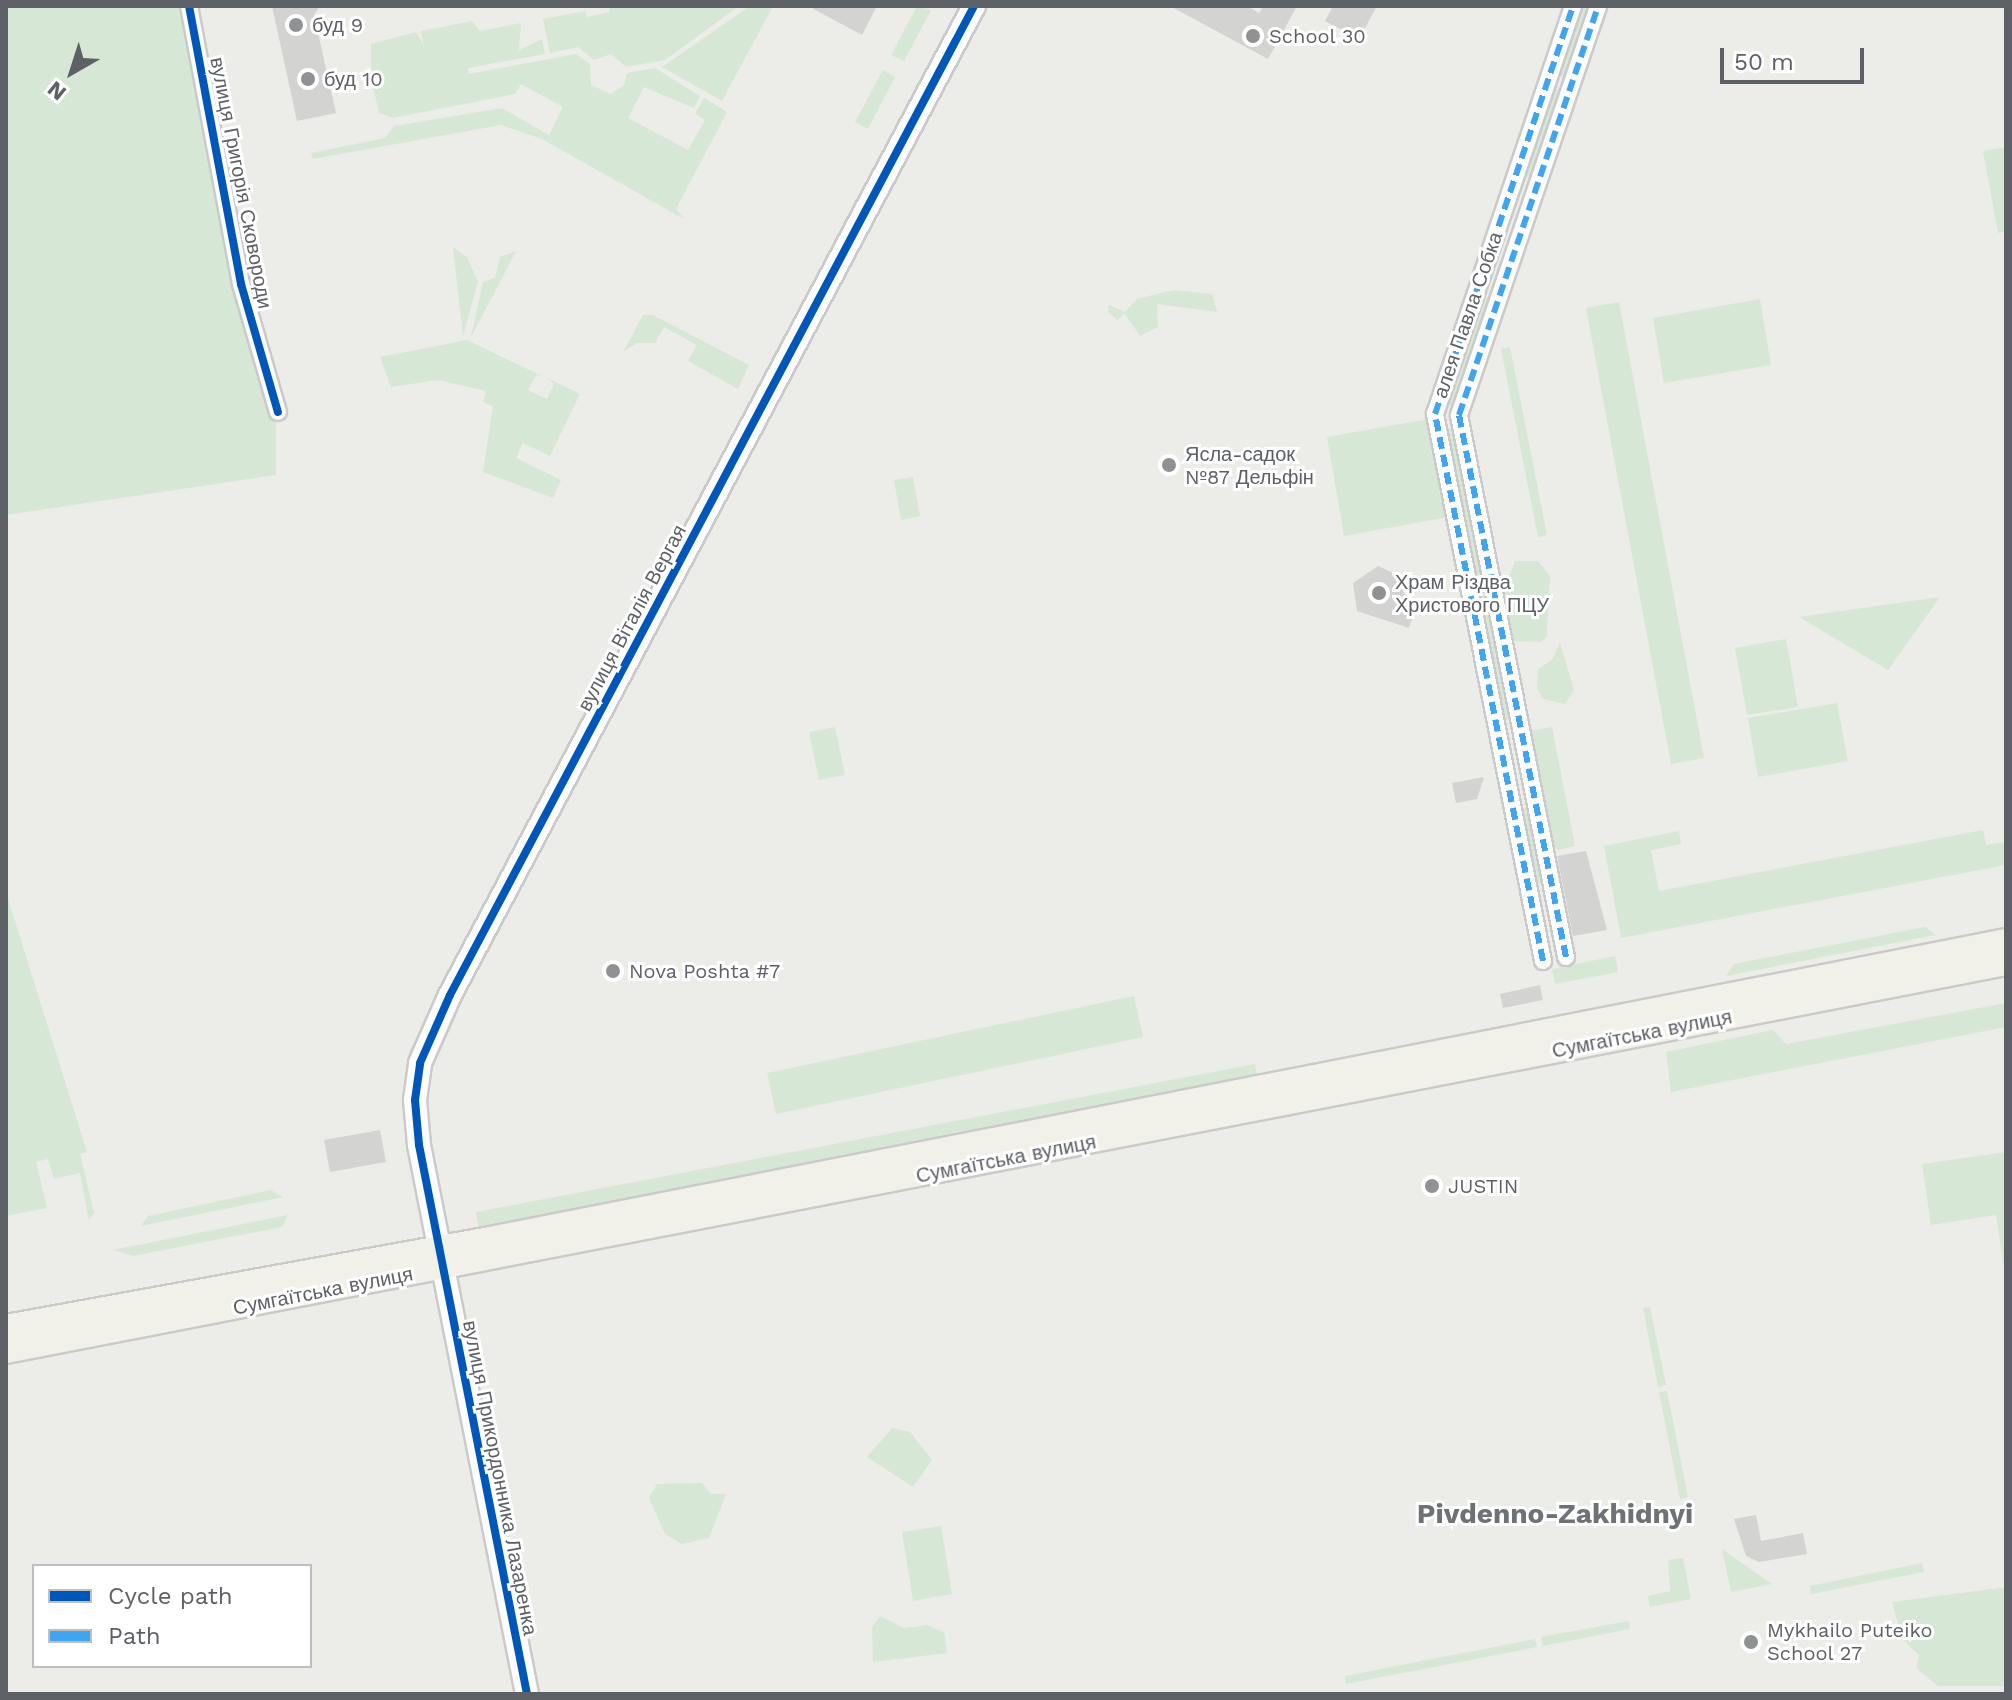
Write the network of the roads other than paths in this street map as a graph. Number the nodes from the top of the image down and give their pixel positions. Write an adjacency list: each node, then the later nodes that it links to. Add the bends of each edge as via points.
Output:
1 (189, 6): 5 (street, вулиця Григорія Сковороди, via 241,284)
2 (974, 6): 10 (street, вулиця Віталія Вергая, via 427,1042 415,1109)
3 (1573, 6): 8 (street, алея Павла Собка, via 1435,414)
4 (1598, 6): 7 (street, алея Павла Собка, via 1459,415)
5 (278, 412)
6 (2006, 941): 10 (main road, Сумгаїтська вулиця)
7 (1566, 957)
8 (1543, 961)
9 (2006, 963): 10 (main road, Сумгаїтська вулиця)
10 (440, 1258): 11 (main road, Сумгаїтська вулиця); 12 (main road, Сумгаїтська вулиця); 13 (street, вулиця Прикордонника Лазаренка)
11 (6, 1327)
12 (6, 1351)
13 (527, 1694)

